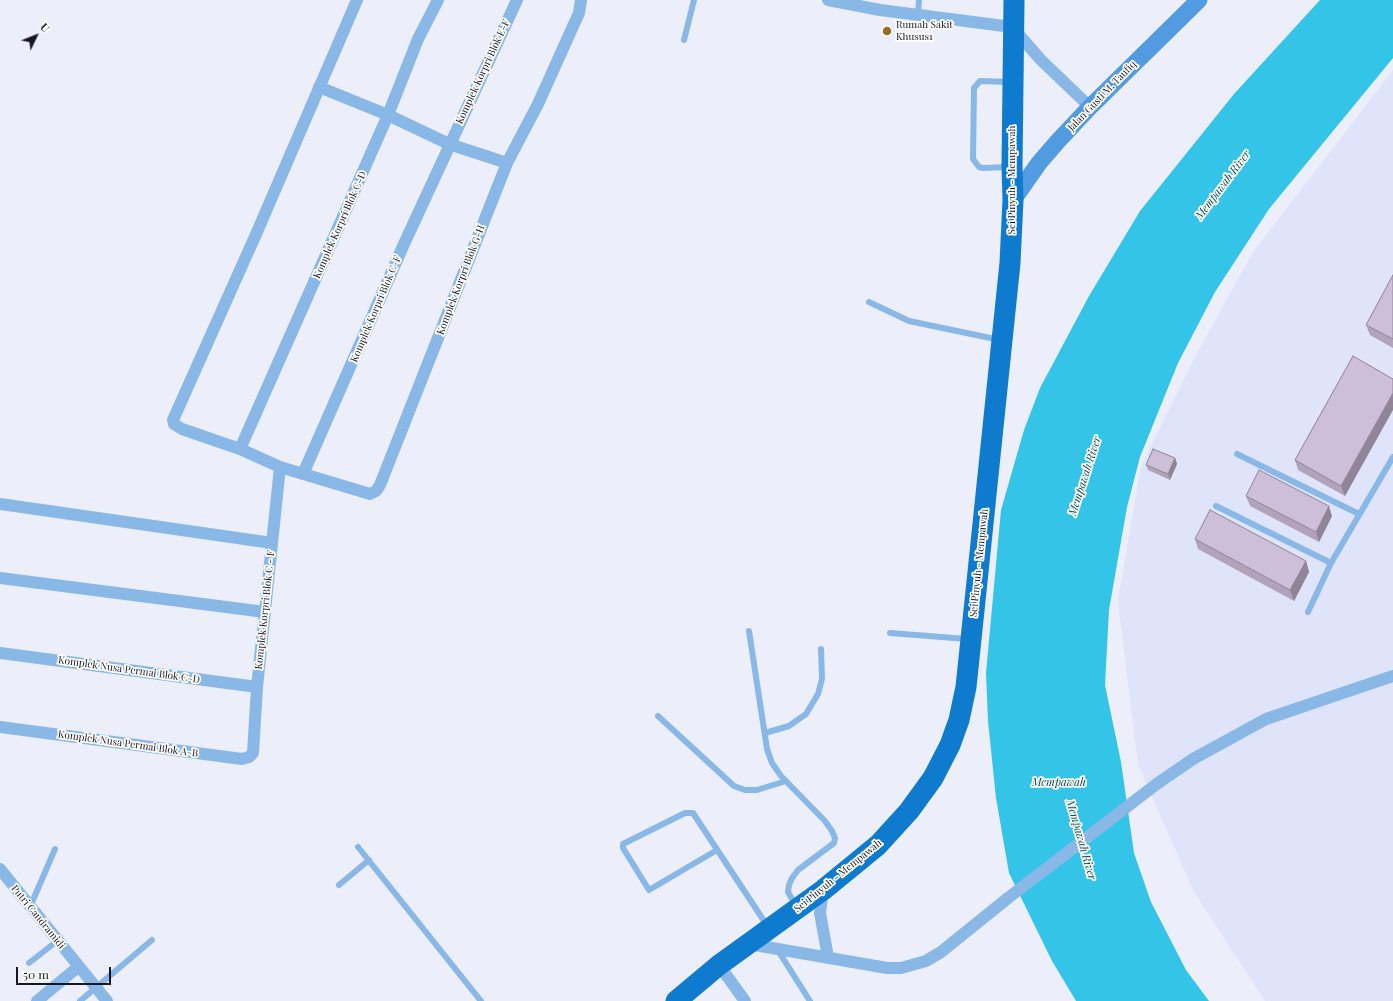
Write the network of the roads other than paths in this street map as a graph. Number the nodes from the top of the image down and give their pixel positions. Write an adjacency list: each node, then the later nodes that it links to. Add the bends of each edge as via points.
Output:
1 (357, 0): 14 (street)
2 (438, 0): 16 (street, Komplek Korpri Blok C-D, via 418,39)
3 (517, 0): 17 (street, Komplek Korpri Blok E-F)
4 (581, 0): 18 (street, Komplek Korpri Blok G-H, via 579,13 538,104)
5 (694, 0): 12 (lane)
6 (828, 0): 10 (street)
7 (919, 0): 10 (lane)
8 (1014, 0): 11 (highway, Sei Pinyuh - Mempawah)
9 (1199, 0): 15 (main road, Jalan Gusti M. Taufiq)
10 (918, 15): 11 (street)
11 (1012, 27): 13 (highway, Sei Pinyuh - Mempawah); 15 (street, via 1041,60)
12 (684, 40)
13 (1006, 82): 19 (highway, Sei Pinyuh - Mempawah); 19 (lane, via 980,81 974,88 973,159 979,167)
14 (319, 87): 16 (street); 23 (street, Komplek Korpri Blok G-H, via 173,420 174,424 182,429)
15 (1090, 107): 20 (main road, Jalan Gusti M. Taufiq, via 1039,163)
16 (388, 115): 17 (street); 23 (street, Komplek Korpri Blok C-D)
17 (449, 144): 18 (street); 27 (street, Komplek Korpri Blok C-F)
18 (507, 163): 27 (street, Komplek Korpri Blok G-H, via 390,462 376,491 370,494)
19 (1002, 167): 20 (highway, Sei Pinyuh - Mempawah)
20 (1014, 200): 22 (highway, Sei Pinyuh - Mempawah)
21 (869, 302): 22 (lane, via 909,321)
22 (1001, 340): 38 (highway, Sei Pinyuh - Mempawah)
23 (240, 449): 26 (street, Komplek Korpri Blok G-H)
24 (1237, 454): 30 (lane)
25 (1393, 457): 30 (lane)
26 (280, 468): 27 (street, Komplek Korpri Blok G-H); 31 (street, Komplek Korpri Blok C - F)
27 (304, 474)
28 (0, 504): 31 (street)
29 (1216, 506): 32 (lane)
30 (1360, 514): 32 (lane)
31 (272, 543): 34 (street, Komplek Korpri Blok C - F)
32 (1331, 564): 35 (lane)
33 (0, 578): 34 (street)
34 (265, 612): 42 (street, Komplek Korpri Blok C - F)
35 (1308, 612)
36 (749, 631): 45 (lane)
37 (890, 633): 38 (lane)
38 (971, 639): 54 (highway, Sei Pinyuh - Mempawah, via 966,687 959,720 950,745 933,778 909,811 878,845)
39 (821, 649): 45 (lane, via 822,679 810,709 789,726)
40 (0, 653): 42 (street, Komplek Nusa Permai Blok C-D)
41 (1393, 676): 60 (street, via 1266,719 1194,759 1158,783 941,952 913,966 887,968)
42 (257, 687): 46 (street, Komplek Korpri Blok C - F)
43 (658, 716): 47 (lane, via 734,786 745,790 757,790)
44 (0, 727): 46 (street, Komplek Nusa Permai Blok A-B, via 242,759)
45 (765, 733): 47 (lane, via 772,763)
46 (253, 753)
47 (786, 781): 56 (lane, via 825,821 835,838 834,842 798,870 790,881 788,892)
48 (358, 847): 51 (lane)
49 (55, 849): 55 (lane)
50 (717, 850): 50 (lane, via 649,890 623,844 689,813 693,814); 57 (lane)
51 (368, 860): 53 (lane); 68 (lane)
52 (0, 870): 55 (street, Putri Candramidi)
53 (339, 885)
54 (823, 890): 56 (highway, Sei Pinyuh - Mempawah); 60 (street, via 820,913)
55 (30, 907): 59 (street, Putri Candramidi)
56 (798, 909): 57 (highway, Sei Pinyuh - Mempawah)
57 (773, 939): 60 (street); 62 (highway, Sei Pinyuh - Mempawah, via 749,944); 71 (lane)
58 (152, 940): 64 (lane)
59 (57, 941): 61 (lane); 63 (street, Putri Candramidi)
60 (828, 957)
61 (29, 963)
62 (719, 965): 69 (highway, Sei Pinyuh - Mempawah); 70 (street)
63 (78, 967): 64 (street, Putri Candramidi); 65 (street)
64 (96, 988): 66 (lane); 67 (street, Putri Candramidi)
65 (37, 1001)
66 (80, 1001)
67 (107, 1001)
68 (481, 1001)
69 (676, 1001)
70 (745, 1001)
71 (810, 1001)

